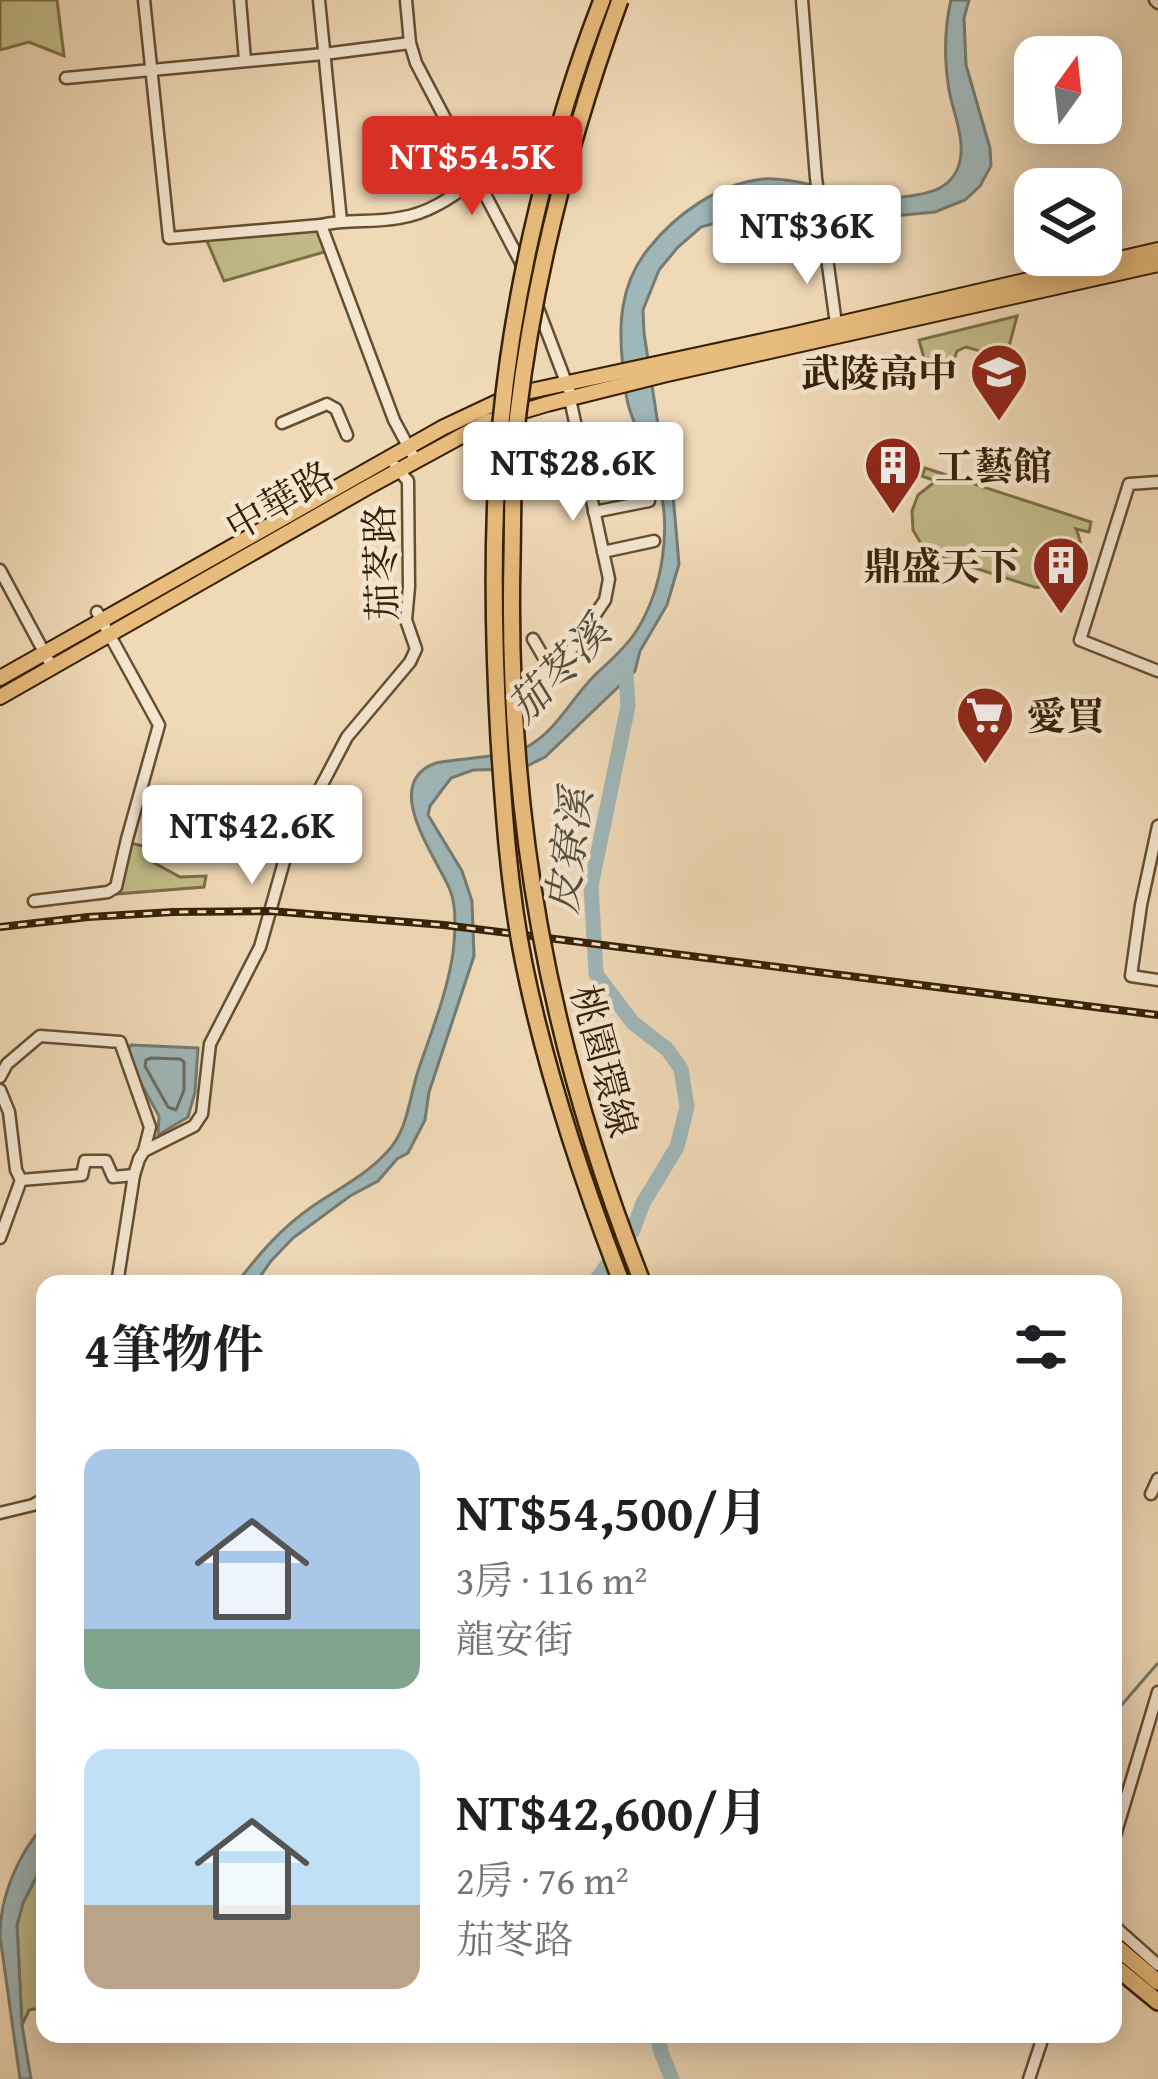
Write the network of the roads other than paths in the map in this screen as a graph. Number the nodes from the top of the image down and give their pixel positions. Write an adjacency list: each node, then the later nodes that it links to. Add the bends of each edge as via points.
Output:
1 (144, 0): 11 (street)
2 (240, 0): 10 (street)
3 (319, 0): 9 (street)
4 (406, 0): 8 (street)
5 (602, 0): 54 (highway, 桃園環線, bridge, via 550,168 516,320 501,420 494,628 523,962 548,1065)
6 (620, 0): 55 (highway, 桃園環線, bridge, via 576,129 531,323 517,416 511,690 544,958 592,1147)
7 (802, 0): 18 (street)
8 (410, 43): 9 (street); 13 (street)
9 (324, 54): 10 (street); 14 (street)
10 (245, 60): 11 (street)
11 (151, 69): 12 (street); 15 (street, via 169,238)
12 (66, 78)
13 (477, 178): 14 (street, via 426,211); 19 (street)
14 (341, 221): 15 (street)
15 (321, 225): 24 (street)
16 (1158, 250): 18 (main road)
17 (1158, 264): 18 (main road)
18 (837, 330): 20 (main road)
19 (567, 382): 20 (main road, 中華路); 21 (street); 24 (main road, 中華路, via 484,406)
20 (604, 382): 21 (main road, 中華路)
21 (571, 399): 24 (main road, 中華路); 27 (street)
22 (282, 423): 23 (street, via 327,404)
23 (347, 435)
24 (412, 454): 26 (main road, 中華路)
25 (639, 461): 27 (street)
26 (394, 465): 34 (main road, 中華路); 49 (street, 茄苳路, via 408,481 406,620 416,649 347,736 287,851 260,947 210,1044 202,1114)
27 (585, 472): 30 (street)
28 (1158, 482): 38 (street, via 1129,484 1080,640)
29 (649, 501): 30 (street)
30 (594, 512): 32 (street)
31 (654, 542): 32 (street)
32 (603, 552): 37 (street, via 605,600)
33 (0, 570): 36 (street)
34 (102, 622): 36 (main road, 中華路); 43 (street, via 159,725 116,887)
35 (533, 640): 37 (street, via 550,668)
36 (48, 660): 39 (main road, 中華路); 41 (main road, 中華路)
37 (559, 668): 40 (street)
38 (1158, 671)
39 (0, 678)
40 (524, 684)
41 (0, 697)
42 (1158, 826): 44 (street)
43 (34, 901)
44 (1141, 905): 45 (street); 46 (street, via 1131,976)
45 (1158, 908)
46 (1158, 980)
47 (0, 1077): 49 (street, via 40,1036 120,1042 150,1127)
48 (0, 1090): 51 (street)
49 (144, 1151): 50 (street)
50 (134, 1175): 51 (street, via 112,1177 106,1161 85,1160 82,1175); 53 (street)
51 (21, 1180): 52 (street)
52 (0, 1238)
53 (118, 1275)
54 (619, 1275)
55 (640, 1275)
56 (1158, 1479): 57 (street)
57 (1151, 1494)
58 (36, 1503): 59 (street)
59 (0, 1513)
60 (1158, 1692): 61 (street)
61 (1122, 1812)
62 (1122, 1933): 64 (street)
63 (1122, 1952): 66 (highway)
64 (1158, 1965)
65 (1122, 1972): 67 (highway)
66 (1158, 1982)
67 (1158, 2002)
68 (1041, 2043): 69 (street)
69 (1029, 2079)

